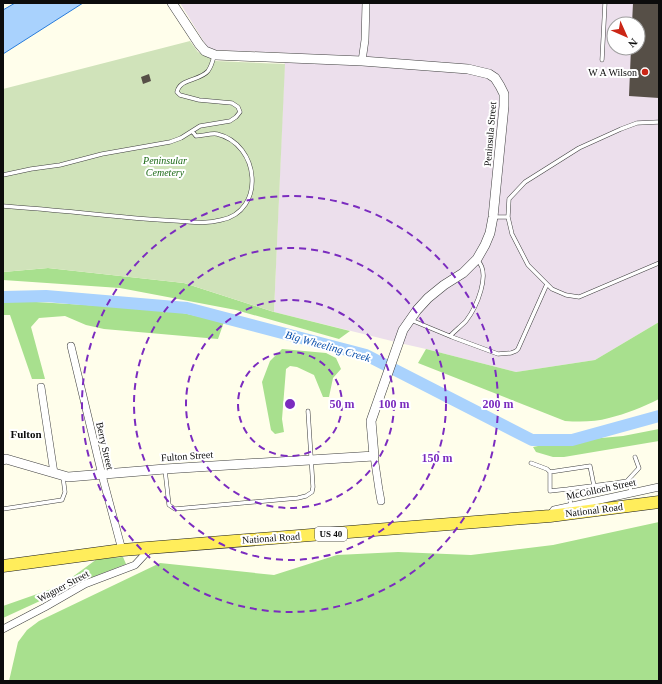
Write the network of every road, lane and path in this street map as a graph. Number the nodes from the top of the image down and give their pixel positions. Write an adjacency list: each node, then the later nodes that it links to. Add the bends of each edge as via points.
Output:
1 (172, 3): 4 (street, via 199,44 205,51)
2 (366, 3): 6 (street)
3 (605, 3): 5 (lane)
4 (215, 55): 6 (street, Peninsula Street); 8 (lane, via 202,76 182,83 177,92 199,100 232,103 238,106 240,112 230,121 200,126)
5 (602, 60)
6 (362, 61): 11 (street, Peninsula Street, via 468,70 489,74 495,78 504,94 504,106)
7 (659, 122): 12 (lane, via 637,123 579,148 515,191 509,198)
8 (192, 131): 9 (lane, via 170,142); 10 (lane, via 196,136 216,134 235,143 242,150 252,171 253,183 244,206 223,220 206,223 156,220)
9 (3, 175)
10 (3, 206)
11 (493, 217): 12 (lane); 13 (street, Peninsula Street, via 490,233)
12 (508, 217): 15 (lane, via 512,234 528,265)
13 (477, 259): 16 (street, Peninsula Street, via 463,273 428,298); 17 (lane, via 483,268 480,293 466,320)
14 (659, 263): 15 (lane, via 579,297 566,295)
15 (547, 284): 17 (lane, via 516,351 498,354)
16 (410, 320): 17 (lane); 21 (street, Peninsula Street, via 396,348 371,421)
17 (450, 336)
18 (71, 346): 29 (street, Berry Street)
19 (41, 387): 28 (street)
20 (308, 411): 23 (lane)
21 (374, 456): 23 (street, Fulton Street); 35 (street)
22 (635, 457): 30 (lane, via 639,468)
23 (311, 459): 26 (street, Fulton Street); 26 (lane, via 312,492 306,496 175,509 169,505)
24 (3, 460): 28 (street, Fulton Street)
25 (531, 463): 27 (lane)
26 (165, 469): 29 (street, Fulton Street)
27 (550, 472): 31 (lane, via 590,466); 33 (lane, via 550,491)
28 (59, 474): 29 (street, Fulton Street, via 68,477); 38 (lane, via 65,492 62,500)
29 (102, 475): 41 (street, Berry Street)
30 (628, 480): 31 (lane); 34 (lane)
31 (594, 486): 33 (lane)
32 (659, 486): 34 (street, McColloch Street)
33 (568, 489): 37 (lane)
34 (632, 492): 37 (street, McColloch Street)
35 (382, 501)
36 (659, 502): 39 (main road, National Road / US 40)
37 (571, 506): 39 (street, McColloch Street, via 554,510)
38 (3, 508)
39 (550, 516): 40 (main road, National Road / US 40)
40 (149, 547): 41 (main road, National Road / US 40); 43 (street, Wagner Street, via 135,565 85,584)
41 (122, 550): 42 (main road, National Road / US 40)
42 (3, 566)
43 (3, 629)

